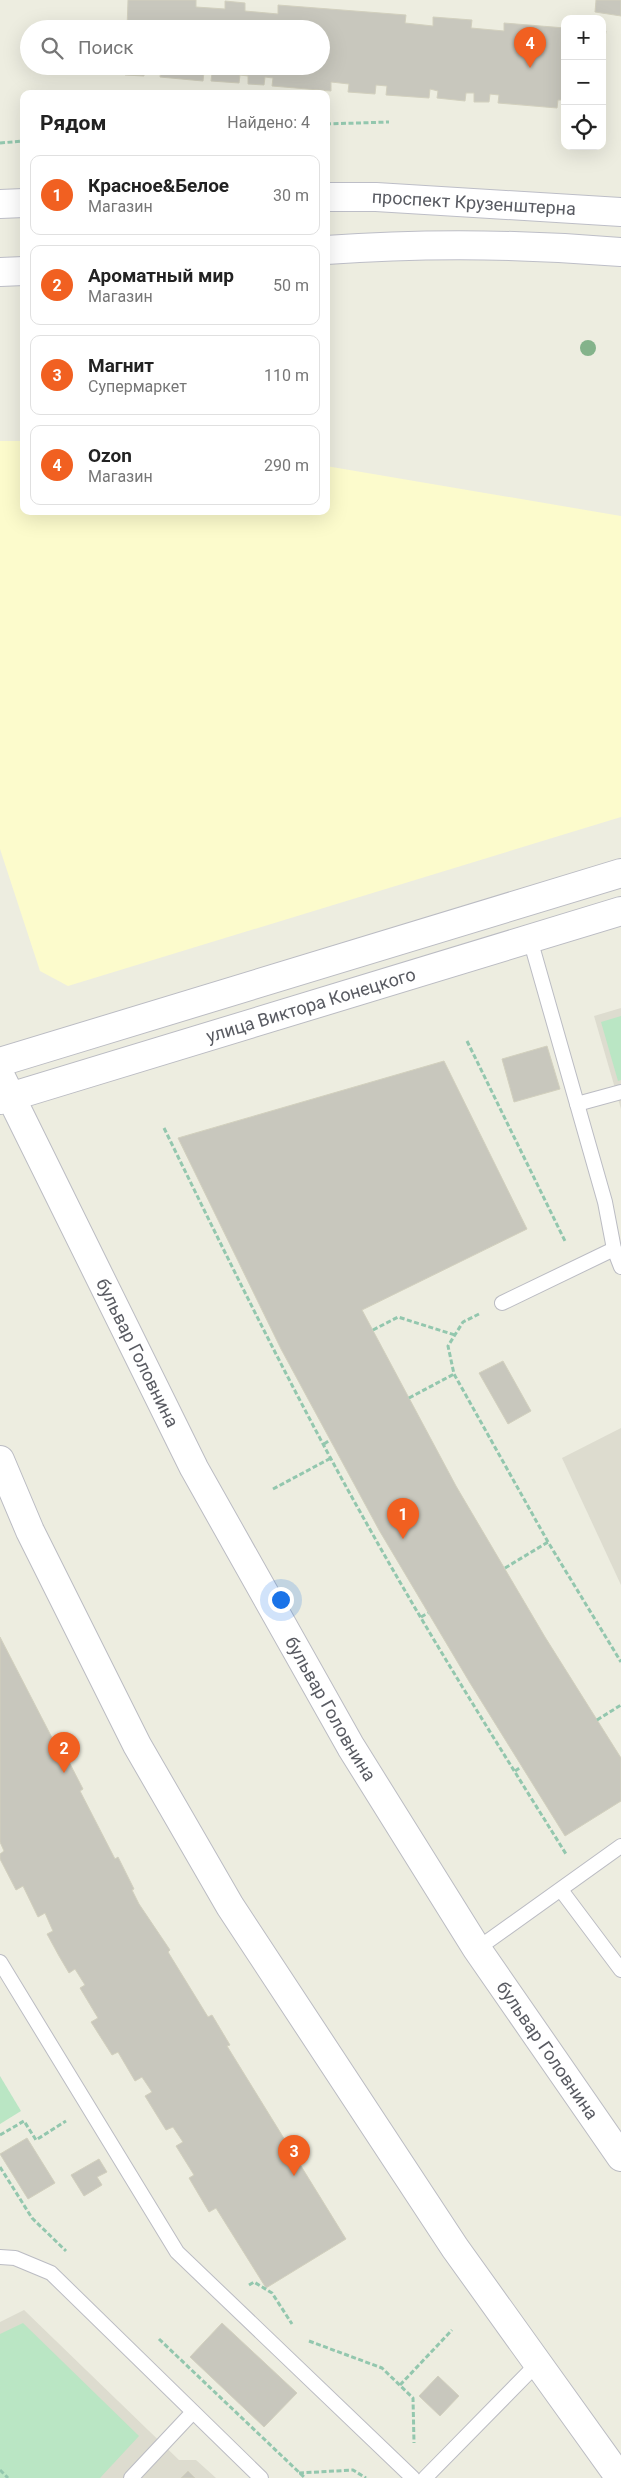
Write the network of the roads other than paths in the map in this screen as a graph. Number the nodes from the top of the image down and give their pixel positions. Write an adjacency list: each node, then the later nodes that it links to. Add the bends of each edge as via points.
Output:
1 (330, 197): 4 (street, проспект Крузенштерна, via 376,196)
2 (0, 204): 3 (street)
3 (20, 204)
4 (621, 212)
5 (330, 250): 6 (street, via 381,246 575,248)
6 (621, 252)
7 (20, 271): 8 (street)
8 (0, 272)
9 (621, 873): 12 (street, улица Виктора Конецкого)
10 (621, 911): 11 (street, улица Виктора Конецкого)
11 (530, 938): 13 (street, улица Виктора Конецкого); 15 (lane)
12 (0, 1062)
13 (3, 1090): 22 (street, бульвар Головнина, via 194,1468 350,1747)
14 (621, 1092): 15 (lane)
15 (577, 1104): 16 (lane, via 605,1202)
16 (614, 1248): 17 (lane); 18 (lane)
17 (621, 1267)
18 (502, 1303)
19 (0, 1460): 27 (street, via 30,1531 137,1745 226,1898 455,2248)
20 (621, 1846): 21 (lane)
21 (561, 1890): 22 (lane); 24 (lane)
22 (476, 1949): 25 (street, бульвар Головнина)
23 (0, 1962): 31 (lane, via 177,2252)
24 (621, 1970)
25 (621, 2157)
26 (0, 2257): 28 (lane, via 15,2258 51,2273)
27 (536, 2364): 32 (lane); 33 (street)
28 (193, 2412): 29 (lane); 30 (lane)
29 (131, 2478)
30 (261, 2478)
31 (413, 2478)
32 (425, 2478)
33 (620, 2478)

